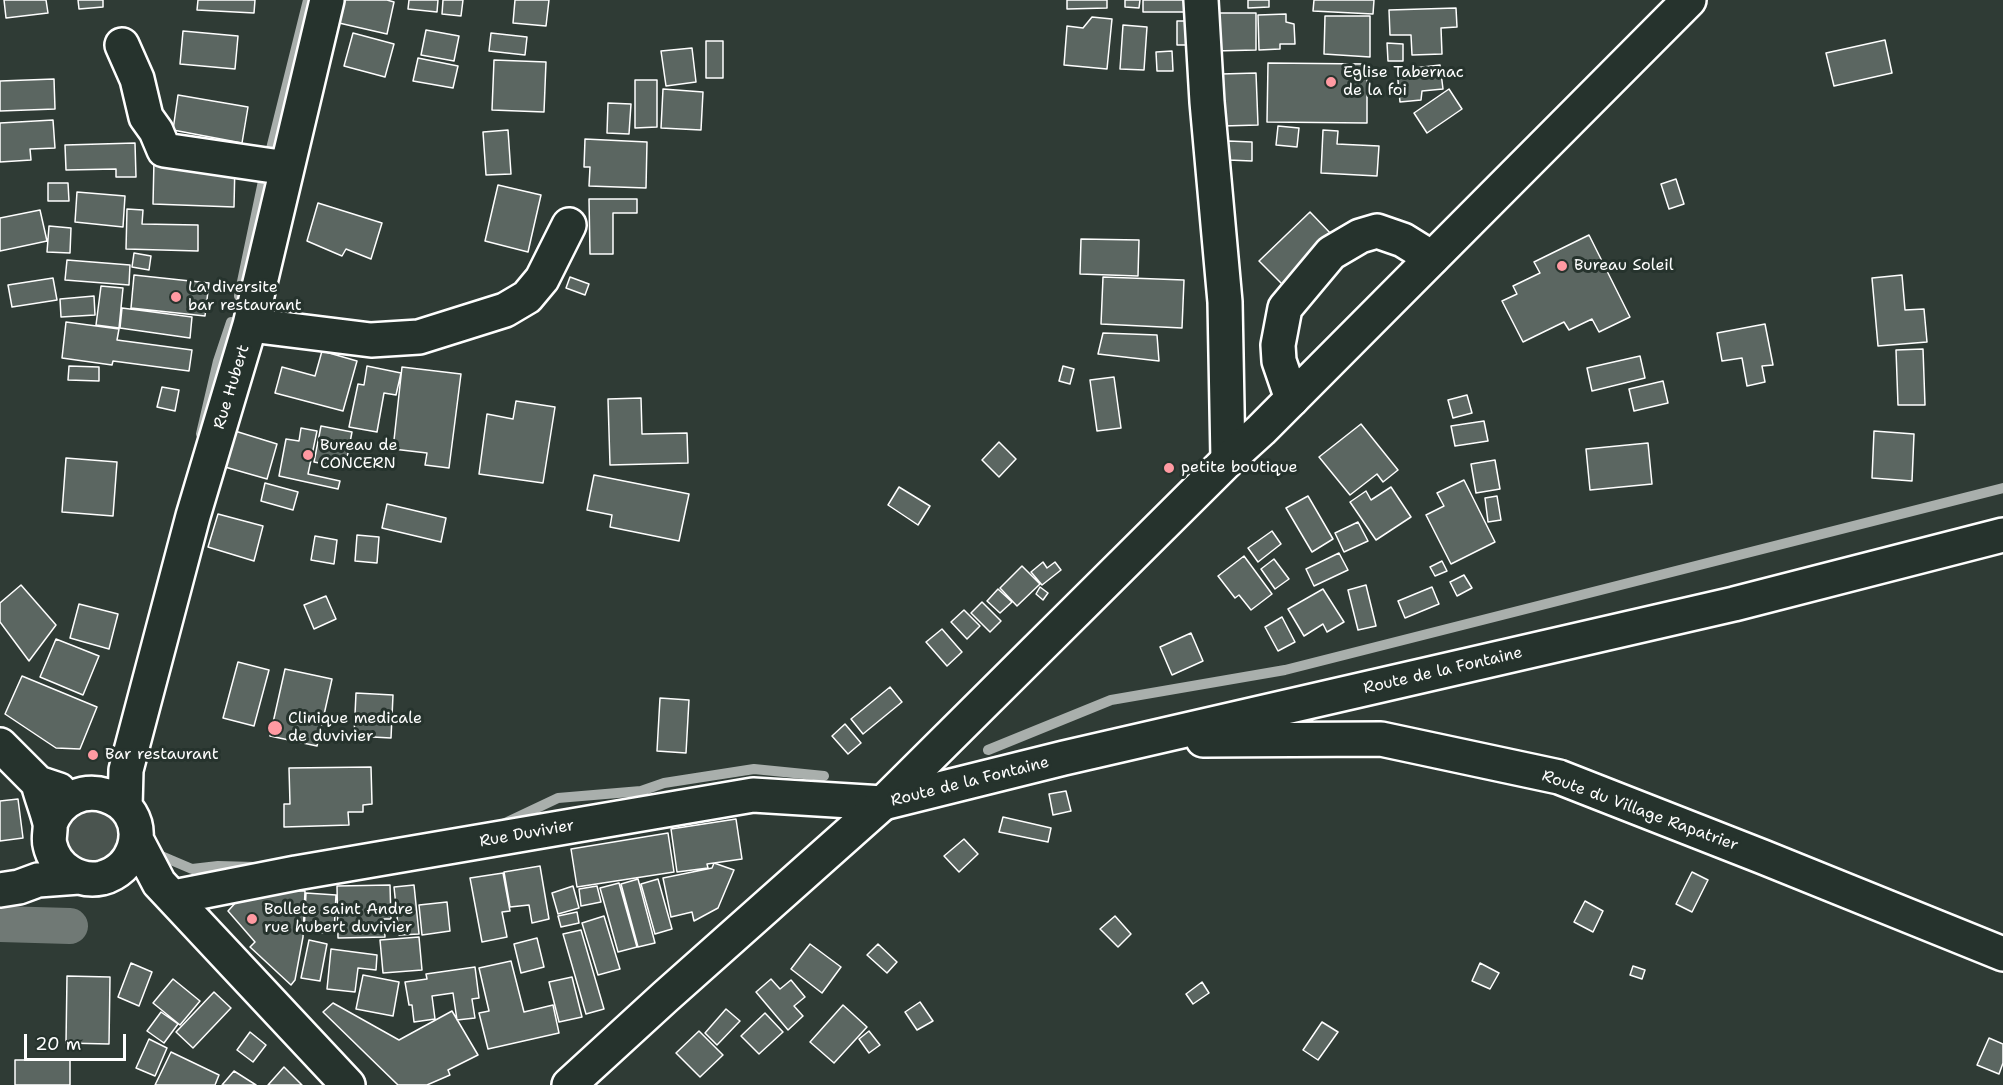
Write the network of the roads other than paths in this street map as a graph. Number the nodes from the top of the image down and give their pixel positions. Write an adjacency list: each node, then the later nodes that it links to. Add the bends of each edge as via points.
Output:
1 (327, 0): 5 (street, Rue Hubert)
2 (1201, 0): 10 (street, via 1225,302)
3 (1689, 0): 7 (street)
4 (122, 45): 5 (street, via 137,79 146,117 164,150)
5 (287, 168): 8 (street, Rue Hubert)
6 (569, 225): 8 (street, via 542,279 527,297 505,310 419,338 371,340)
7 (1432, 258): 9 (street); 9 (street, via 1403,240 1377,231 1331,253 1285,308 1279,361)
8 (250, 325): 12 (street, Rue Hubert, via 193,516)
9 (1292, 399): 10 (street)
10 (1228, 460): 18 (street)
11 (2003, 535): 13 (street, Route de la Fontaine, via 1734,604)
12 (135, 735): 15 (street, Rue Hubert); 25 (street, via 146,814)
13 (1153, 738): 18 (street, Route de la Fontaine); 26 (street, Route du Village Rapatrier, via 1382,739 1559,777)
14 (0, 745): 16 (street)
15 (126, 771): 17 (street); 19 (street, Rue Hubert)
16 (38, 783): 17 (street); 20 (street)
17 (80, 795): 19 (street, via 107,795); 20 (street, via 60,807)
18 (883, 803): 25 (street, Rue Duvivier, via 753,795 296,873); 28 (street)
19 (125, 807): 21 (street)
20 (50, 834): 22 (street, via 57,861 63,868); 23 (street)
21 (136, 839): 22 (street, via 123,867); 25 (street)
22 (92, 877): 23 (street, Rue Duvivier); 25 (street, Rue Duvivier)
23 (38, 880): 24 (street, Rue Duvivier)
24 (0, 890)
25 (166, 890): 27 (street)
26 (2003, 954)
27 (348, 1085)
28 (569, 1085)

